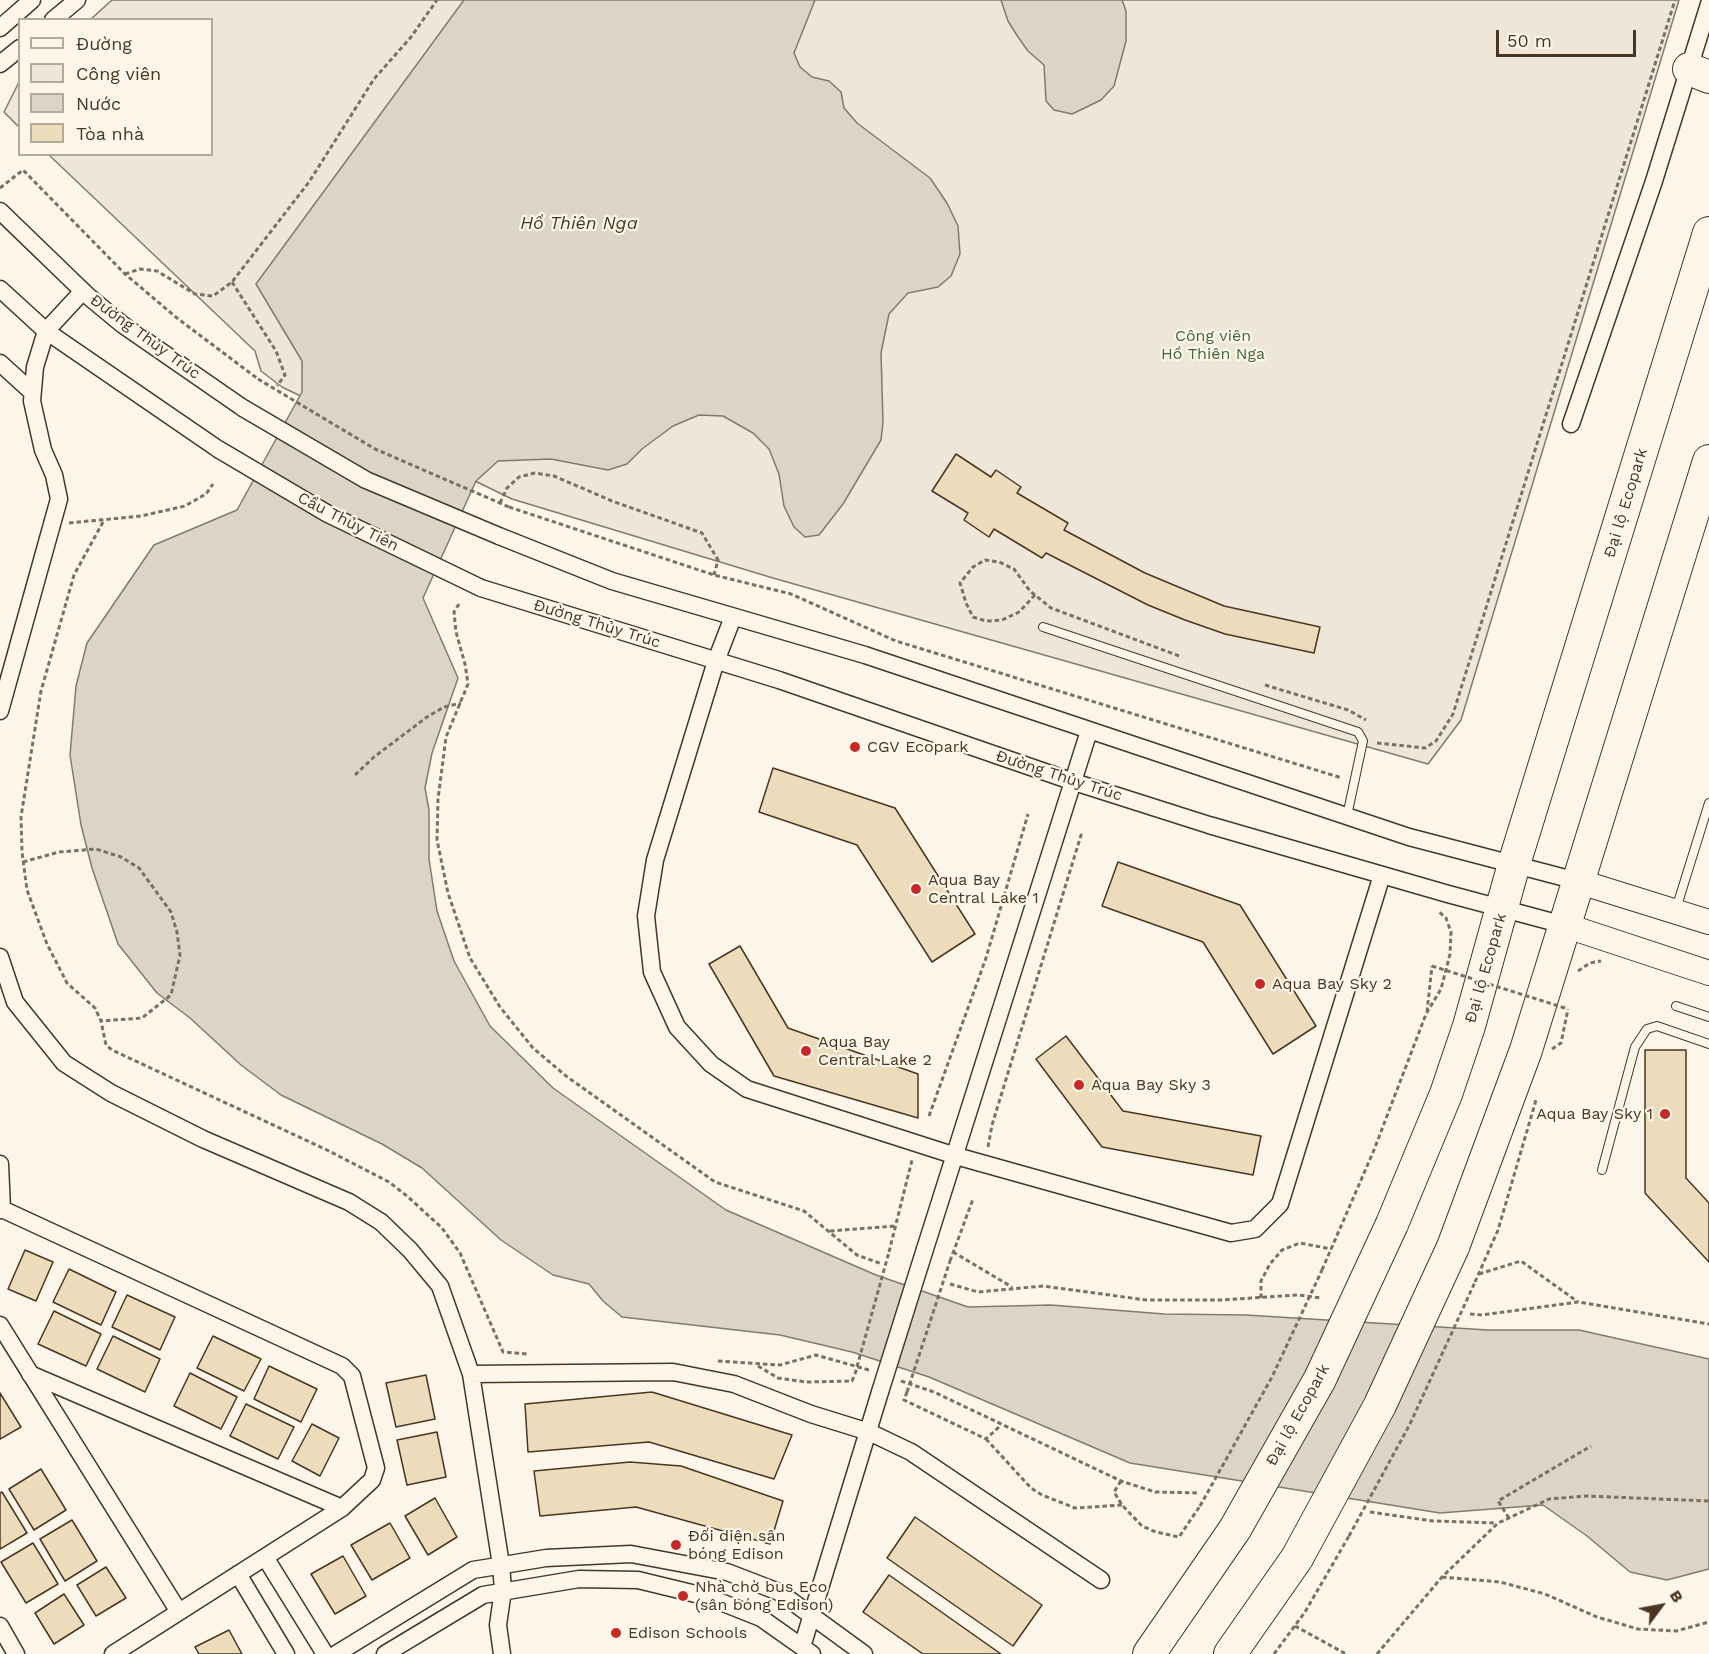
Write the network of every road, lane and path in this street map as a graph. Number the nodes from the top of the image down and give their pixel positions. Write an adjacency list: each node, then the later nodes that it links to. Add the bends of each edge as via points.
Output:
1 (32, 0): 7 (street)
2 (77, 0): 6 (street)
3 (437, 0): 15 (path, via 374,79 309,182)
4 (1674, 0): 41 (path, via 1454,714 1436,741 1425,748)
5 (1709, 4): 10 (street)
6 (55, 18)
7 (0, 28)
8 (18, 50): 9 (street)
9 (0, 64)
10 (1699, 73): 22 (street, via 1654,181)
11 (0, 188): 14 (path, via 23,170)
12 (0, 211): 17 (street, Đường Thủy Trúc)
13 (1709, 233): 50 (highway, Đại lộ Ecopark)
14 (125, 274): 15 (path, via 140,269 157,271 195,294 213,296); 28 (path, bridge, via 258,379 375,448 509,507)
15 (232, 282): 20 (path, via 276,351 285,375)
16 (0, 289): 18 (street)
17 (83, 291): 18 (street); 32 (street, Đường Thủy Trúc, bridge, via 123,325 243,408 366,480 612,581)
18 (46, 331): 21 (street, via 34,367); 29 (street, Cầu Thủy Tiên, bridge, via 218,449 328,514)
19 (0, 363): 21 (street)
20 (277, 386)
21 (32, 392): 27 (street, via 43,450 59,499)
22 (1571, 424)
23 (1709, 461): 52 (highway)
24 (213, 484): 26 (path, via 206,494 185,506)
25 (500, 503): 28 (path, via 507,488 519,477 535,473 554,476 702,533 718,560)
26 (103, 522): 27 (path); 49 (path, via 74,575 40,690 21,817)
27 (50, 524): 38 (street)
28 (714, 575): 43 (path, via 791,594 897,641)
29 (481, 588): 35 (street, Đường Thủy Trúc)
30 (1035, 595): 30 (path, via 1019,612 1002,620 986,621 973,617 960,583 985,560 999,562 1014,569); 34 (path, via 1051,608)
31 (459, 604): 37 (path, via 454,612 456,632 468,684)
32 (733, 616): 35 (street); 40 (street, via 866,655)
33 (1043, 627): 43 (lane, via 1358,732 1363,741)
34 (1184, 658)
35 (716, 660): 44 (street, Đường Thủy Trúc); 75 (street, via 655,860 646,916 652,972 678,1027 711,1064 747,1089)
36 (1260, 684): 39 (path, via 1348,710)
37 (461, 703): 42 (path, via 427,717); 82 (path, via 446,737 437,840 448,893 470,958 500,1007 533,1048 566,1076 715,1182 804,1211)
38 (0, 711)
39 (1368, 723)
40 (1089, 731): 44 (street); 47 (street)
41 (1373, 742)
42 (355, 775)
43 (1354, 781): 47 (lane)
44 (1074, 782): 51 (street, Đường Thủy Trúc); 75 (street)
45 (1709, 803): 55 (lane)
46 (1028, 814): 73 (path, via 986,958)
47 (1347, 816): 50 (street, via 1409,837)
48 (1082, 832): 74 (path, via 992,1125)
49 (23, 862): 66 (path, via 27,890 47,944 67,983 95,1008); 66 (path, via 77,849 112,854 139,868 171,912 180,955 171,995 142,1018)
50 (1514, 864): 52 (street); 53 (highway, Đại lộ Ecopark)
51 (1382, 875): 53 (street, Đường Thủy Trúc); 75 (street, via 1280,1204 1255,1229 1231,1233)
52 (1577, 882): 55 (main road); 57 (highway)
53 (1503, 908): 57 (street, Đường Thủy Trúc); 134 (highway, Đại lộ Ecopark, bridge, via 1446,1094 1392,1224 1320,1379 1234,1530)
54 (1437, 909): 64 (path, via 1446,918 1451,932 1450,954 1441,989)
55 (1675, 912): 56 (main road)
56 (1709, 922)
57 (1564, 925): 60 (main road); 135 (highway, bridge, via 1526,1050 1453,1246 1380,1405 1297,1558)
58 (0, 957): 100 (street, via 15,1002 64,1064 111,1093 203,1139 349,1202 381,1222 440,1286)
59 (1606, 960): 61 (path, via 1577,971)
60 (1709, 974)
61 (1573, 981)
62 (1566, 1000): 67 (path)
63 (1676, 1006): 65 (lane)
64 (1426, 1014): 70 (path, bridge, via 1432,966 1568,1009 1562,1044); 83 (path)
65 (1709, 1017)
66 (101, 1021): 95 (path, via 106,1045 121,1055 389,1182 442,1228 460,1253 503,1352)
67 (1557, 1029)
68 (1554, 1039): 70 (path)
69 (1709, 1044): 78 (lane, via 1657,1026 1647,1029 1635,1047)
70 (1551, 1049): 71 (path)
71 (1548, 1060)
72 (1538, 1093): 86 (path, via 1498,1230)
73 (929, 1116)
74 (988, 1150)
75 (956, 1156): 103 (street, bridge)
76 (912, 1158): 81 (path)
77 (0, 1164): 80 (street)
78 (1602, 1170)
79 (972, 1199): 84 (path)
80 (1, 1209): 110 (street, via 348,1371 376,1468 372,1480)
81 (896, 1226): 82 (path); 97 (path, bridge, via 852,1382 778,1378)
82 (828, 1231): 85 (path, via 857,1255)
83 (1331, 1249): 89 (path, via 1299,1243 1282,1250 1261,1281); 109 (path, bridge, via 1272,1377 1179,1537 1142,1526)
84 (952, 1252): 88 (path); 104 (path, bridge, via 904,1400)
85 (882, 1264)
86 (1479, 1274): 91 (path, via 1521,1261); 124 (path, bridge, via 1410,1424)
87 (950, 1284): 88 (path, via 978,1292)
88 (1013, 1288): 89 (path, via 1043,1286 1146,1300)
89 (1261, 1298): 90 (path)
90 (1321, 1298)
91 (1578, 1302): 92 (path); 93 (path)
92 (1470, 1314)
93 (1709, 1324)
94 (0, 1325): 99 (street)
95 (536, 1355)
96 (709, 1360): 97 (path)
97 (756, 1365): 98 (path, via 780,1365 816,1355)
98 (879, 1373)
99 (30, 1374): 110 (street); 120 (street)
100 (471, 1374): 103 (street, via 673,1372 734,1384); 115 (street)
101 (890, 1377): 102 (path, via 934,1392)
102 (1001, 1425): 104 (path); 106 (path)
103 (869, 1432): 118 (street, via 911,1452); 121 (street)
104 (986, 1439): 109 (path, via 1042,1495 1074,1508)
105 (1591, 1446): 112 (path, via 1498,1501)
106 (1121, 1481): 107 (path, via 1155,1492); 109 (path, via 1114,1492)
107 (1199, 1493)
108 (1709, 1501): 112 (path, via 1586,1496 1549,1499)
109 (1122, 1505)
110 (342, 1508): 114 (street)
111 (1370, 1512): 113 (path, via 1433,1521)
112 (1509, 1518): 113 (path)
113 (1498, 1523): 117 (path)
114 (265, 1557): 116 (street); 129 (street)
115 (501, 1565): 119 (street); 121 (street, via 582,1554 631,1554 681,1562 727,1572 779,1592); 130 (street, via 473,1570)
116 (238, 1575): 120 (street); 128 (street)
117 (1442, 1577): 122 (path, via 1500,1582 1545,1594 1597,1617 1638,1629 1676,1631); 138 (path)
118 (1101, 1580)
119 (503, 1590): 125 (street, via 579,1579 638,1580 670,1586 761,1618); 131 (street, via 483,1595); 132 (street, via 498,1625)
120 (179, 1612): 127 (street)
121 (811, 1616): 125 (street); 133 (street)
122 (1709, 1622)
123 (0, 1626): 126 (street)
124 (1295, 1626): 136 (path); 137 (path)
125 (807, 1650)
126 (16, 1654)
127 (113, 1654)
128 (286, 1654)
129 (326, 1654)
130 (336, 1654)
131 (385, 1654)
132 (502, 1654)
133 (864, 1654)
134 (1149, 1654)
135 (1230, 1654)
136 (1274, 1654)
137 (1346, 1654)
138 (1377, 1654)

